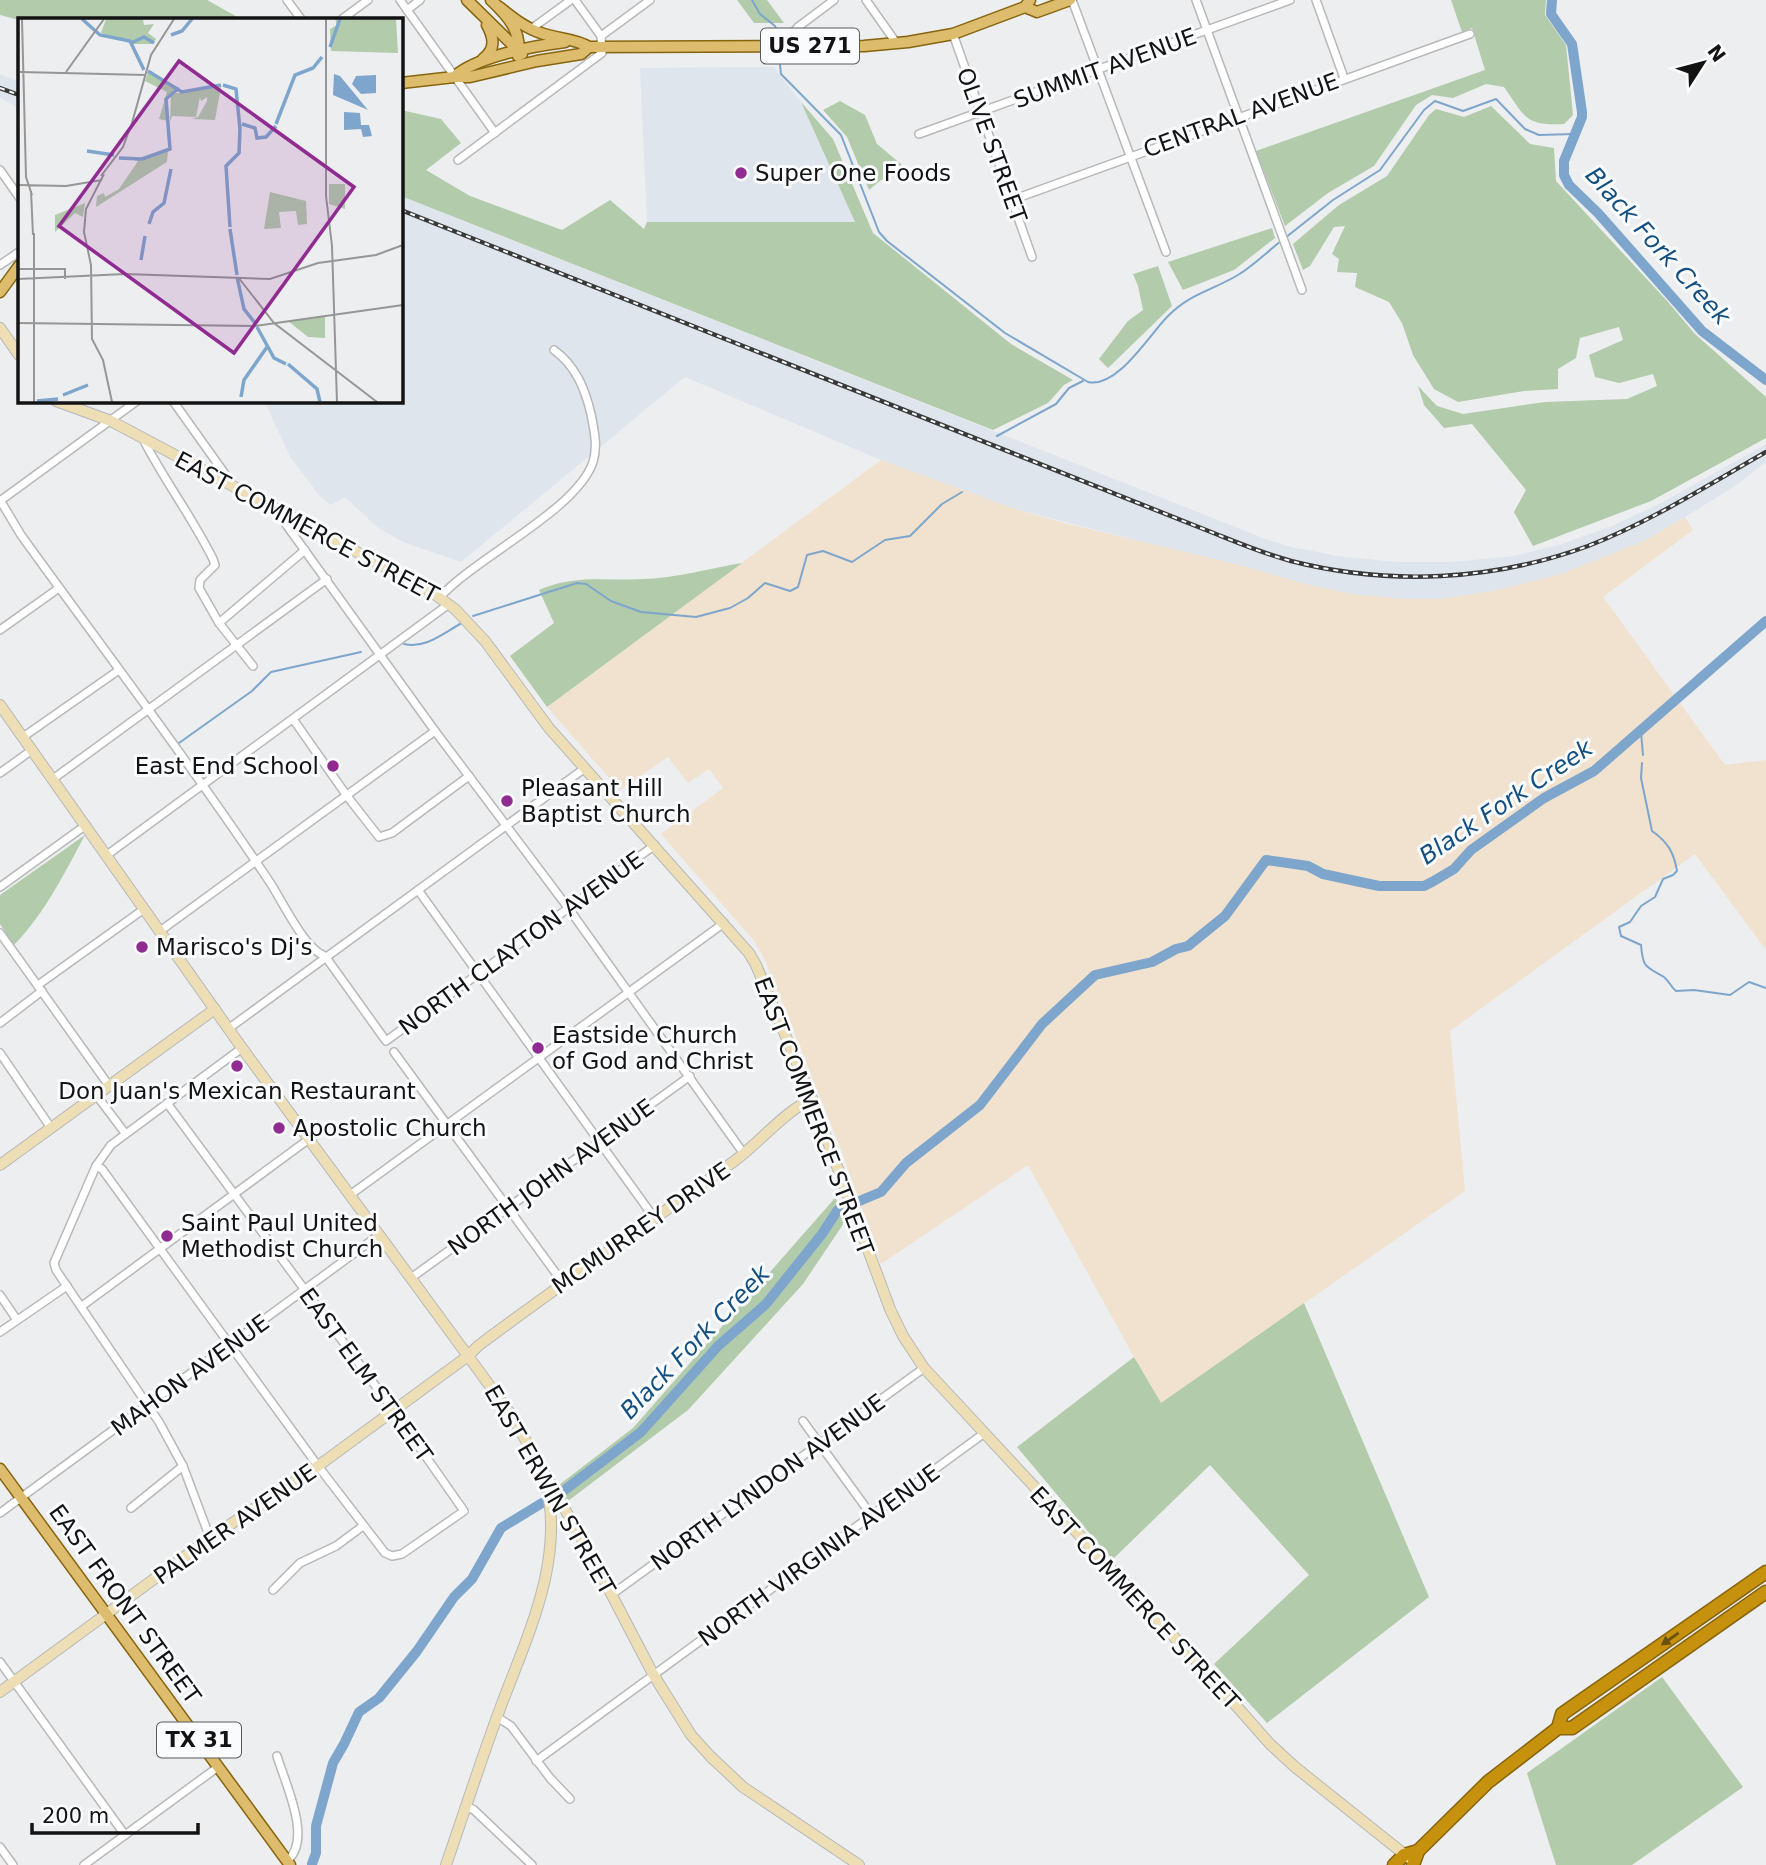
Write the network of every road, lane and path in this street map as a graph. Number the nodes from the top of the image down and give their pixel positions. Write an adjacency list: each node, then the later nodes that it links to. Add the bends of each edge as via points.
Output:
1 (287, 0): 18 (street)
2 (368, 0): 19 (street)
3 (400, 0): 16 (street)
4 (420, 0): 16 (street)
5 (467, 0): 17 (main road)
6 (573, 0): 20 (street); 24 (street)
7 (650, 0): 24 (street)
8 (834, 0): 27 (street)
9 (866, 0): 26 (street)
10 (1071, 0): 15 (main road, US 271, via 1037,12); 33 (street)
11 (1196, 0): 21 (street)
12 (1290, 0): 21 (street, SUMMIT AVENUE)
13 (1316, 0): 35 (street)
14 (495, 4): 20 (main road); 29 (main road, via 518,32)
15 (1028, 4): 22 (main road, US 271)
16 (407, 10): 34 (street)
17 (478, 10): 29 (main road); 31 (main road, via 494,42 489,54)
18 (300, 18)
19 (343, 18)
20 (531, 29): 25 (main road)
21 (1206, 31): 33 (street, SUMMIT AVENUE); 38 (street)
22 (953, 34): 26 (main road, US 271); 37 (street, OLIVE STREET)
23 (1470, 34): 35 (street, CENTRAL AVENUE)
24 (602, 41): 27 (main road, US 271); 28 (main road, US 271); 39 (street, via 602,53)
25 (575, 42): 28 (main road, US 271); 29 (main road, US 271)
26 (897, 44): 27 (main road, US 271)
27 (783, 45)
28 (589, 47): 30 (main road, US 271, via 581,54)
29 (519, 52): 30 (main road); 31 (main road, US 271); 32 (main road)
30 (537, 61): 32 (main road, US 271)
31 (475, 64): 34 (main road, US 271)
32 (511, 67): 34 (main road, US 271)
33 (1099, 70): 37 (street, SUMMIT AVENUE); 41 (street)
34 (454, 76): 36 (main road, US 271); 39 (street)
35 (1344, 78): 38 (street, CENTRAL AVENUE)
36 (402, 83)
37 (980, 113): 40 (street, SUMMIT AVENUE); 45 (street, OLIVE STREET)
38 (1238, 117): 41 (street, CENTRAL AVENUE); 51 (street)
39 (495, 133): 42 (street)
40 (919, 134)
41 (1131, 155): 45 (street, CENTRAL AVENUE); 47 (street)
42 (457, 160)
43 (0, 170): 44 (street)
44 (18, 196)
45 (1012, 200): 48 (street, OLIVE STREET)
46 (18, 252): 49 (street)
47 (1166, 252)
48 (1032, 257)
49 (0, 265)
50 (18, 268): 52 (main road)
51 (1302, 290)
52 (0, 292)
53 (0, 328): 55 (street)
54 (554, 350): 67 (street, via 573,368 587,398 596,443 591,468 552,511)
55 (18, 354)
56 (59, 402): 59 (street, EAST COMMERCE STREET)
57 (136, 402): 59 (street)
58 (174, 402): 61 (street)
59 (111, 421): 60 (street, EAST COMMERCE STREET); 62 (street)
60 (142, 438): 61 (street, EAST COMMERCE STREET); 69 (street, via 213,559 215,565 200,580 199,588)
61 (227, 483): 63 (street, EAST COMMERCE STREET)
62 (0, 500): 66 (street)
63 (283, 512): 64 (street, via 285,523); 67 (street, EAST COMMERCE STREET)
64 (305, 550): 65 (street); 69 (street)
65 (327, 579): 71 (street); 72 (street)
66 (59, 588): 70 (street); 74 (street)
67 (440, 597): 68 (street, EAST COMMERCE STREET)
68 (449, 604): 72 (street); 81 (street, EAST COMMERCE STREET, via 475,628)
69 (219, 622): 71 (street)
70 (0, 630)
71 (237, 645): 73 (street); 76 (street)
72 (382, 656): 77 (street); 78 (street)
73 (253, 666)
74 (119, 670): 76 (street); 79 (street)
75 (0, 705): 79 (street, EAST ERWIN STREET)
76 (147, 710): 84 (street); 85 (street)
77 (293, 719): 85 (street); 86 (street)
78 (435, 731): 83 (street); 86 (street)
79 (23, 737): 80 (street, EAST ERWIN STREET)
80 (32, 750): 82 (street); 84 (street, EAST ERWIN STREET)
81 (585, 768): 88 (street); 89 (street, EAST COMMERCE STREET)
82 (0, 773)
83 (469, 776): 86 (street, via 392,833 379,837); 88 (street)
84 (52, 779): 87 (street, EAST ERWIN STREET)
85 (202, 785): 90 (street); 91 (street)
86 (347, 796): 91 (street)
87 (86, 825): 90 (street, EAST ERWIN STREET); 92 (street)
88 (506, 826): 93 (street); 95 (street)
89 (655, 845): 95 (street, NORTH CLAYTON AVENUE); 96 (street, EAST COMMERCE STREET)
90 (107, 855): 94 (street, EAST ERWIN STREET)
91 (255, 862): 97 (street); 99 (street, via 317,953)
92 (0, 887)
93 (418, 890): 99 (street); 100 (street)
94 (144, 909): 97 (street, EAST ERWIN STREET); 101 (street)
95 (569, 909): 100 (street, NORTH CLAYTON AVENUE); 102 (street)
96 (724, 923): 102 (street); 113 (street, EAST COMMERCE STREET, via 756,965)
97 (160, 931): 103 (street, EAST ERWIN STREET)
98 (0, 933): 101 (street)
99 (325, 956): 100 (street, NORTH CLAYTON AVENUE, via 386,1041); 105 (street)
100 (479, 975): 109 (street)
101 (40, 988): 104 (street); 111 (street)
102 (629, 992): 109 (street); 110 (street)
103 (215, 1009): 105 (street, EAST ERWIN STREET); 111 (street)
104 (0, 1023)
105 (228, 1028): 106 (street, EAST ERWIN STREET)
106 (242, 1048): 114 (street); 118 (street, EAST ERWIN STREET)
107 (394, 1052): 115 (street)
108 (0, 1053): 116 (street)
109 (538, 1059): 115 (street); 119 (street)
110 (691, 1076): 119 (street, NORTH JOHN AVENUE); 120 (street)
111 (110, 1087): 112 (street)
112 (97, 1096): 116 (street); 117 (street)
113 (812, 1099): 120 (street, MCMURREY DRIVE); 139 (street, EAST COMMERCE STREET, via 890,1309)
114 (167, 1103): 117 (street); 123 (street, EAST ELM STREET)
115 (446, 1125): 124 (street); 125 (street)
116 (51, 1128): 121 (street)
117 (125, 1133): 122 (street)
118 (309, 1139): 123 (street); 124 (street, EAST ERWIN STREET)
119 (600, 1142): 125 (street, NORTH JOHN AVENUE); 126 (street)
120 (744, 1154): 126 (street, MCMURREY DRIVE)
121 (0, 1166)
122 (96, 1166): 128 (street); 131 (street, via 54,1263)
123 (233, 1194): 128 (street); 132 (street, EAST ELM STREET)
124 (350, 1195): 127 (street, EAST ERWIN STREET)
125 (509, 1208): 129 (street, NORTH JOHN AVENUE); 130 (street)
126 (655, 1219): 130 (street, MCMURREY DRIVE)
127 (379, 1235): 129 (street, EAST ERWIN STREET); 132 (street, MAHON AVENUE)
128 (160, 1248): 134 (street); 137 (street)
129 (411, 1279): 138 (street, EAST ERWIN STREET)
130 (563, 1283): 138 (street, MCMURREY DRIVE)
131 (67, 1286): 134 (street); 135 (street)
132 (305, 1291): 137 (street, MAHON AVENUE); 141 (street, EAST ELM STREET)
133 (0, 1295): 135 (street)
134 (82, 1306): 140 (street)
135 (17, 1320): 136 (street)
136 (0, 1332)
137 (231, 1345): 140 (street, MAHON AVENUE); 146 (street)
138 (468, 1356): 141 (street, PALMER AVENUE); 148 (street, EAST ERWIN STREET, via 512,1416)
139 (924, 1368): 143 (street, EAST COMMERCE STREET); 144 (street, NORTH LYNDON AVENUE)
140 (148, 1405): 145 (street); 149 (street, MAHON AVENUE)
141 (394, 1411): 146 (street, PALMER AVENUE); 154 (street, EAST ELM STREET, via 464,1511 396,1556 388,1555)
142 (803, 1421): 144 (street)
143 (983, 1434): 152 (street, NORTH VIRGINIA AVENUE); 177 (street, EAST COMMERCE STREET, via 1270,1744)
144 (820, 1444): 152 (street); 160 (street, NORTH LYNDON AVENUE)
145 (183, 1466): 150 (street); 156 (street)
146 (318, 1466): 154 (street); 156 (street, PALMER AVENUE)
147 (0, 1469): 149 (main road, EAST FRONT STREET / TX 31)
148 (542, 1469): 153 (street, EAST ERWIN STREET); 155 (street)
149 (21, 1498): 151 (street, MAHON AVENUE); 162 (main road, EAST FRONT STREET / TX 31)
150 (131, 1508)
151 (0, 1513)
152 (872, 1516): 165 (street, NORTH VIRGINIA AVENUE)
153 (571, 1523): 155 (street, via 559,1522); 160 (street, EAST ERWIN STREET)
154 (363, 1526): 158 (street, via 336,1546 300,1563)
155 (551, 1531): 168 (street, via 542,1591)
156 (210, 1538): 162 (street, PALMER AVENUE)
157 (1766, 1572): 161 (highway)
158 (273, 1590)
159 (1766, 1592): 163 (highway)
160 (611, 1595): 165 (street, EAST ERWIN STREET)
161 (1709, 1612): 163 (highway); 169 (highway, one-way to 169, via 1562,1714)
162 (107, 1615): 166 (street, PALMER AVENUE); 172 (main road, EAST FRONT STREET / TX 31)
163 (1718, 1625): 169 (highway, via 1572,1728)
164 (0, 1662): 166 (street)
165 (653, 1674): 171 (street, NORTH VIRGINIA AVENUE); 183 (street, EAST ERWIN STREET, via 691,1735 722,1768 759,1800)
166 (14, 1681): 167 (street, PALMER AVENUE); 175 (street)
167 (0, 1692)
168 (497, 1717): 171 (street, via 511,1726); 174 (street)
169 (1558, 1728): 177 (highway, via 1491,1779)
170 (277, 1756): 178 (street, via 299,1833 296,1853)
171 (536, 1761): 173 (street)
172 (218, 1767): 175 (street); 178 (main road, EAST FRONT STREET / TX 31)
173 (570, 1800)
174 (466, 1806): 181 (street); 182 (street)
175 (125, 1835): 180 (street)
176 (0, 1847): 179 (street)
177 (1414, 1860): 184 (highway)
178 (288, 1863)
179 (13, 1865)
180 (84, 1865)
181 (446, 1865)
182 (532, 1865)
183 (859, 1865)
184 (1394, 1865)

